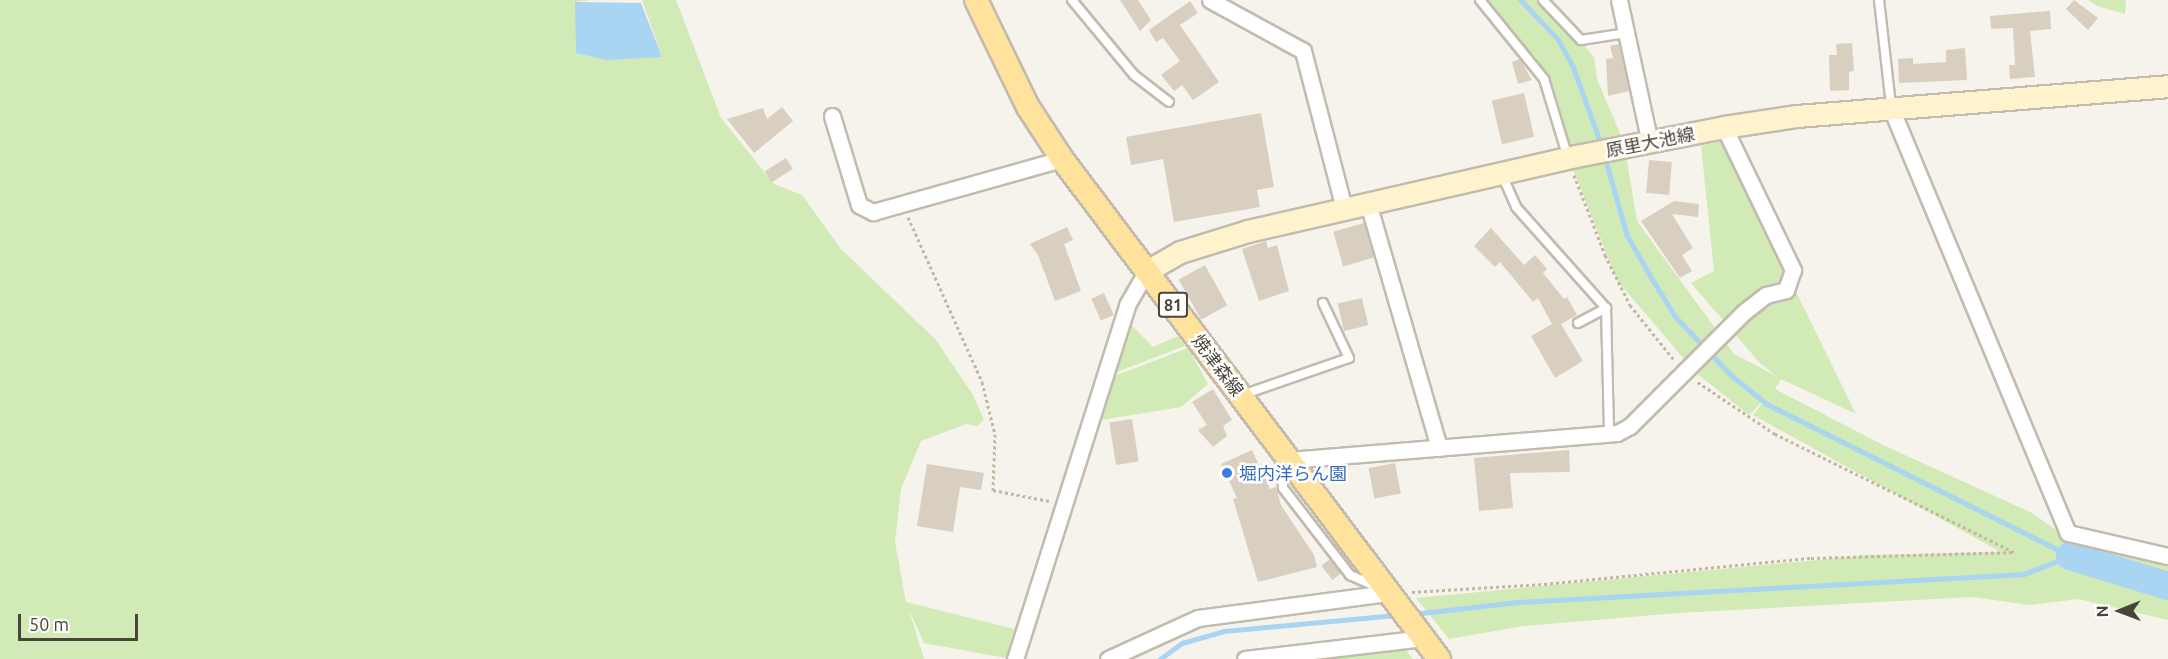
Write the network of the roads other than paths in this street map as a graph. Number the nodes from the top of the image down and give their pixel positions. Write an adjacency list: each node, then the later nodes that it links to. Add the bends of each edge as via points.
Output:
1 (975, 0): 16 (main road, 焼津森線 / 81, via 1028,107)
2 (1072, 0): 10 (lane, via 1134,75)
3 (1210, 0): 19 (street, via 1303,51)
4 (1480, 0): 15 (lane, via 1544,79)
5 (1543, 0): 8 (lane, via 1581,40)
6 (1618, 0): 8 (street)
7 (1879, 0): 11 (lane)
8 (1627, 33): 14 (street)
9 (2168, 86): 11 (main road, 原里大池線)
10 (1169, 102)
11 (1891, 108): 13 (main road, 原里大池線); 28 (street, via 2068,533)
12 (832, 116): 16 (street, via 859,205 873,212)
13 (1724, 127): 14 (main road, 原里大池線); 25 (street, via 1794,270 1786,290 1766,295 1720,335 1630,426)
14 (1650, 143): 15 (main road, 原里大池線)
15 (1572, 157): 17 (main road, 原里大池線)
16 (1062, 159): 20 (main road, 焼津森線 / 81)
17 (1502, 174): 18 (main road, 原里大池線); 22 (lane, via 1516,207)
18 (1368, 203): 19 (main road, 原里大池線); 26 (street)
19 (1344, 208): 20 (main road, 原里大池線, via 1180,252)
20 (1147, 271): 24 (main road, 焼津森線 / 81); 32 (street, via 1127,305)
21 (1323, 303): 24 (lane, via 1349,358)
22 (1606, 308): 23 (lane); 25 (lane)
23 (1578, 323)
24 (1240, 396): 27 (main road, 焼津森線 / 81)
25 (1609, 434): 26 (street)
26 (1439, 448): 27 (street)
27 (1285, 456): 29 (main road, 焼津森線 / 81, via 1309,505)
28 (2168, 556)
29 (1390, 595): 30 (main road, 焼津森線 / 81); 31 (street, via 1198,618)
30 (1424, 638): 34 (street); 35 (main road, 焼津森線 / 81)
31 (1127, 655): 33 (street)
32 (1015, 659)
33 (1108, 659)
34 (1245, 659)
35 (1439, 659)

